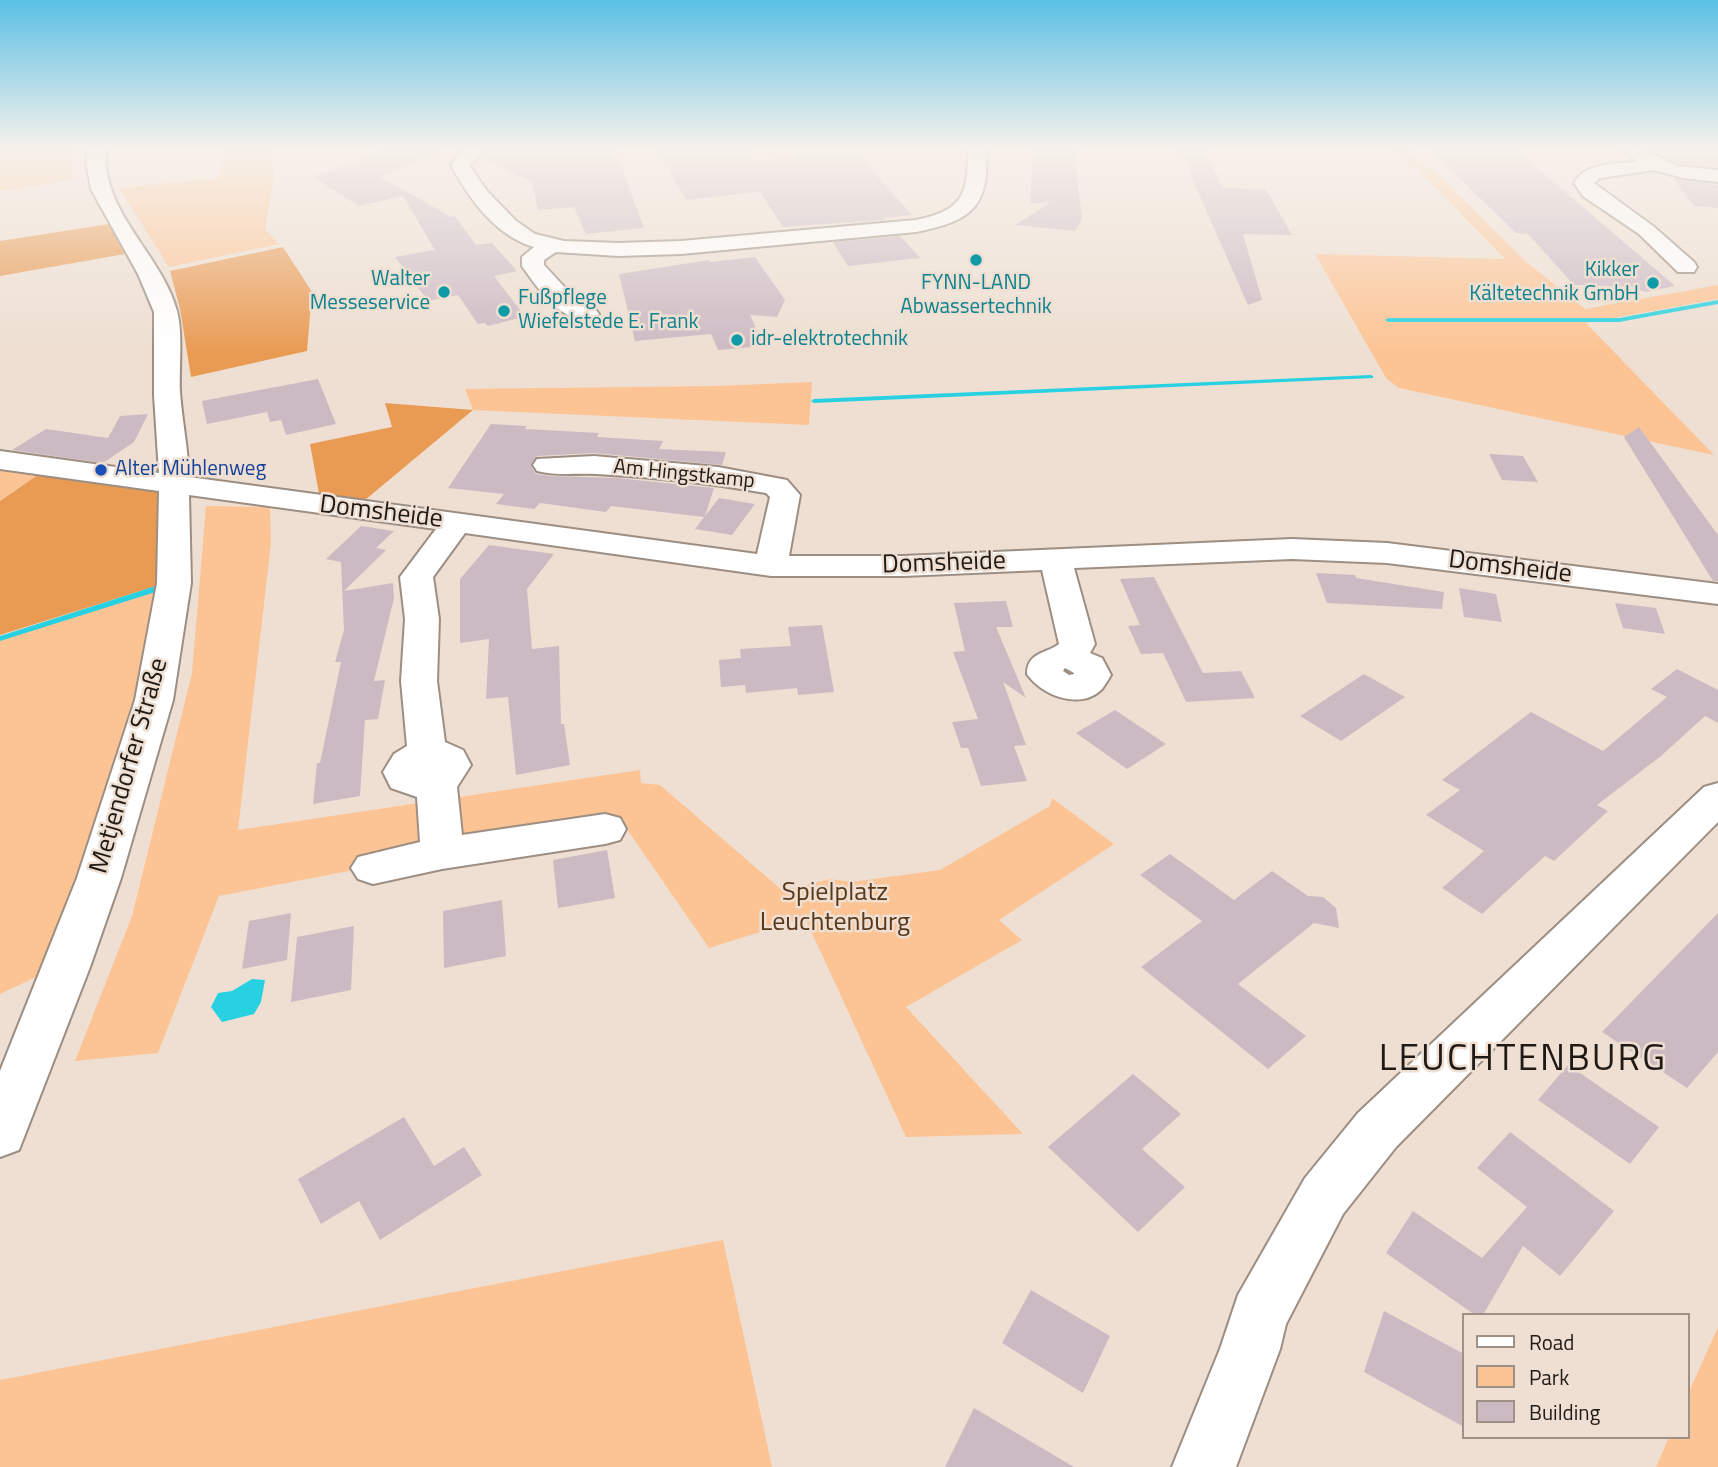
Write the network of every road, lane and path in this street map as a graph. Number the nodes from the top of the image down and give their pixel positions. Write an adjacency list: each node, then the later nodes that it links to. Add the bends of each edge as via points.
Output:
1 (114, 215): 10 (street, Metjendorfer Straße, via 166,312)
2 (501, 215): 5 (street, via 528,238)
3 (953, 215): 5 (street, via 873,230 677,246 615,250)
4 (1625, 215): 6 (street)
5 (552, 245): 7 (street, via 533,257 533,266 574,311)
6 (1686, 267)
7 (587, 314)
8 (0, 460): 10 (street)
9 (547, 465): 13 (street, Am Hingstkamp, via 718,476 776,486 785,495)
10 (173, 485): 11 (street, Domsheide); 20 (street, Metjendorfer Straße, via 174,583 154,700 99,878)
11 (457, 523): 13 (street, Domsheide); 18 (street, via 416,577 422,620 419,681)
12 (1056, 560): 13 (street, Domsheide); 14 (street, Domsheide, via 1292,549 1387,553); 15 (street, via 1077,644)
13 (771, 566)
14 (1718, 594)
15 (1070, 657)
16 (1718, 797): 21 (street, via 1377,1130 1324,1196 1259,1316)
17 (605, 829): 18 (street)
18 (442, 853): 19 (street)
19 (373, 868)
20 (0, 1133)
21 (1204, 1467)

